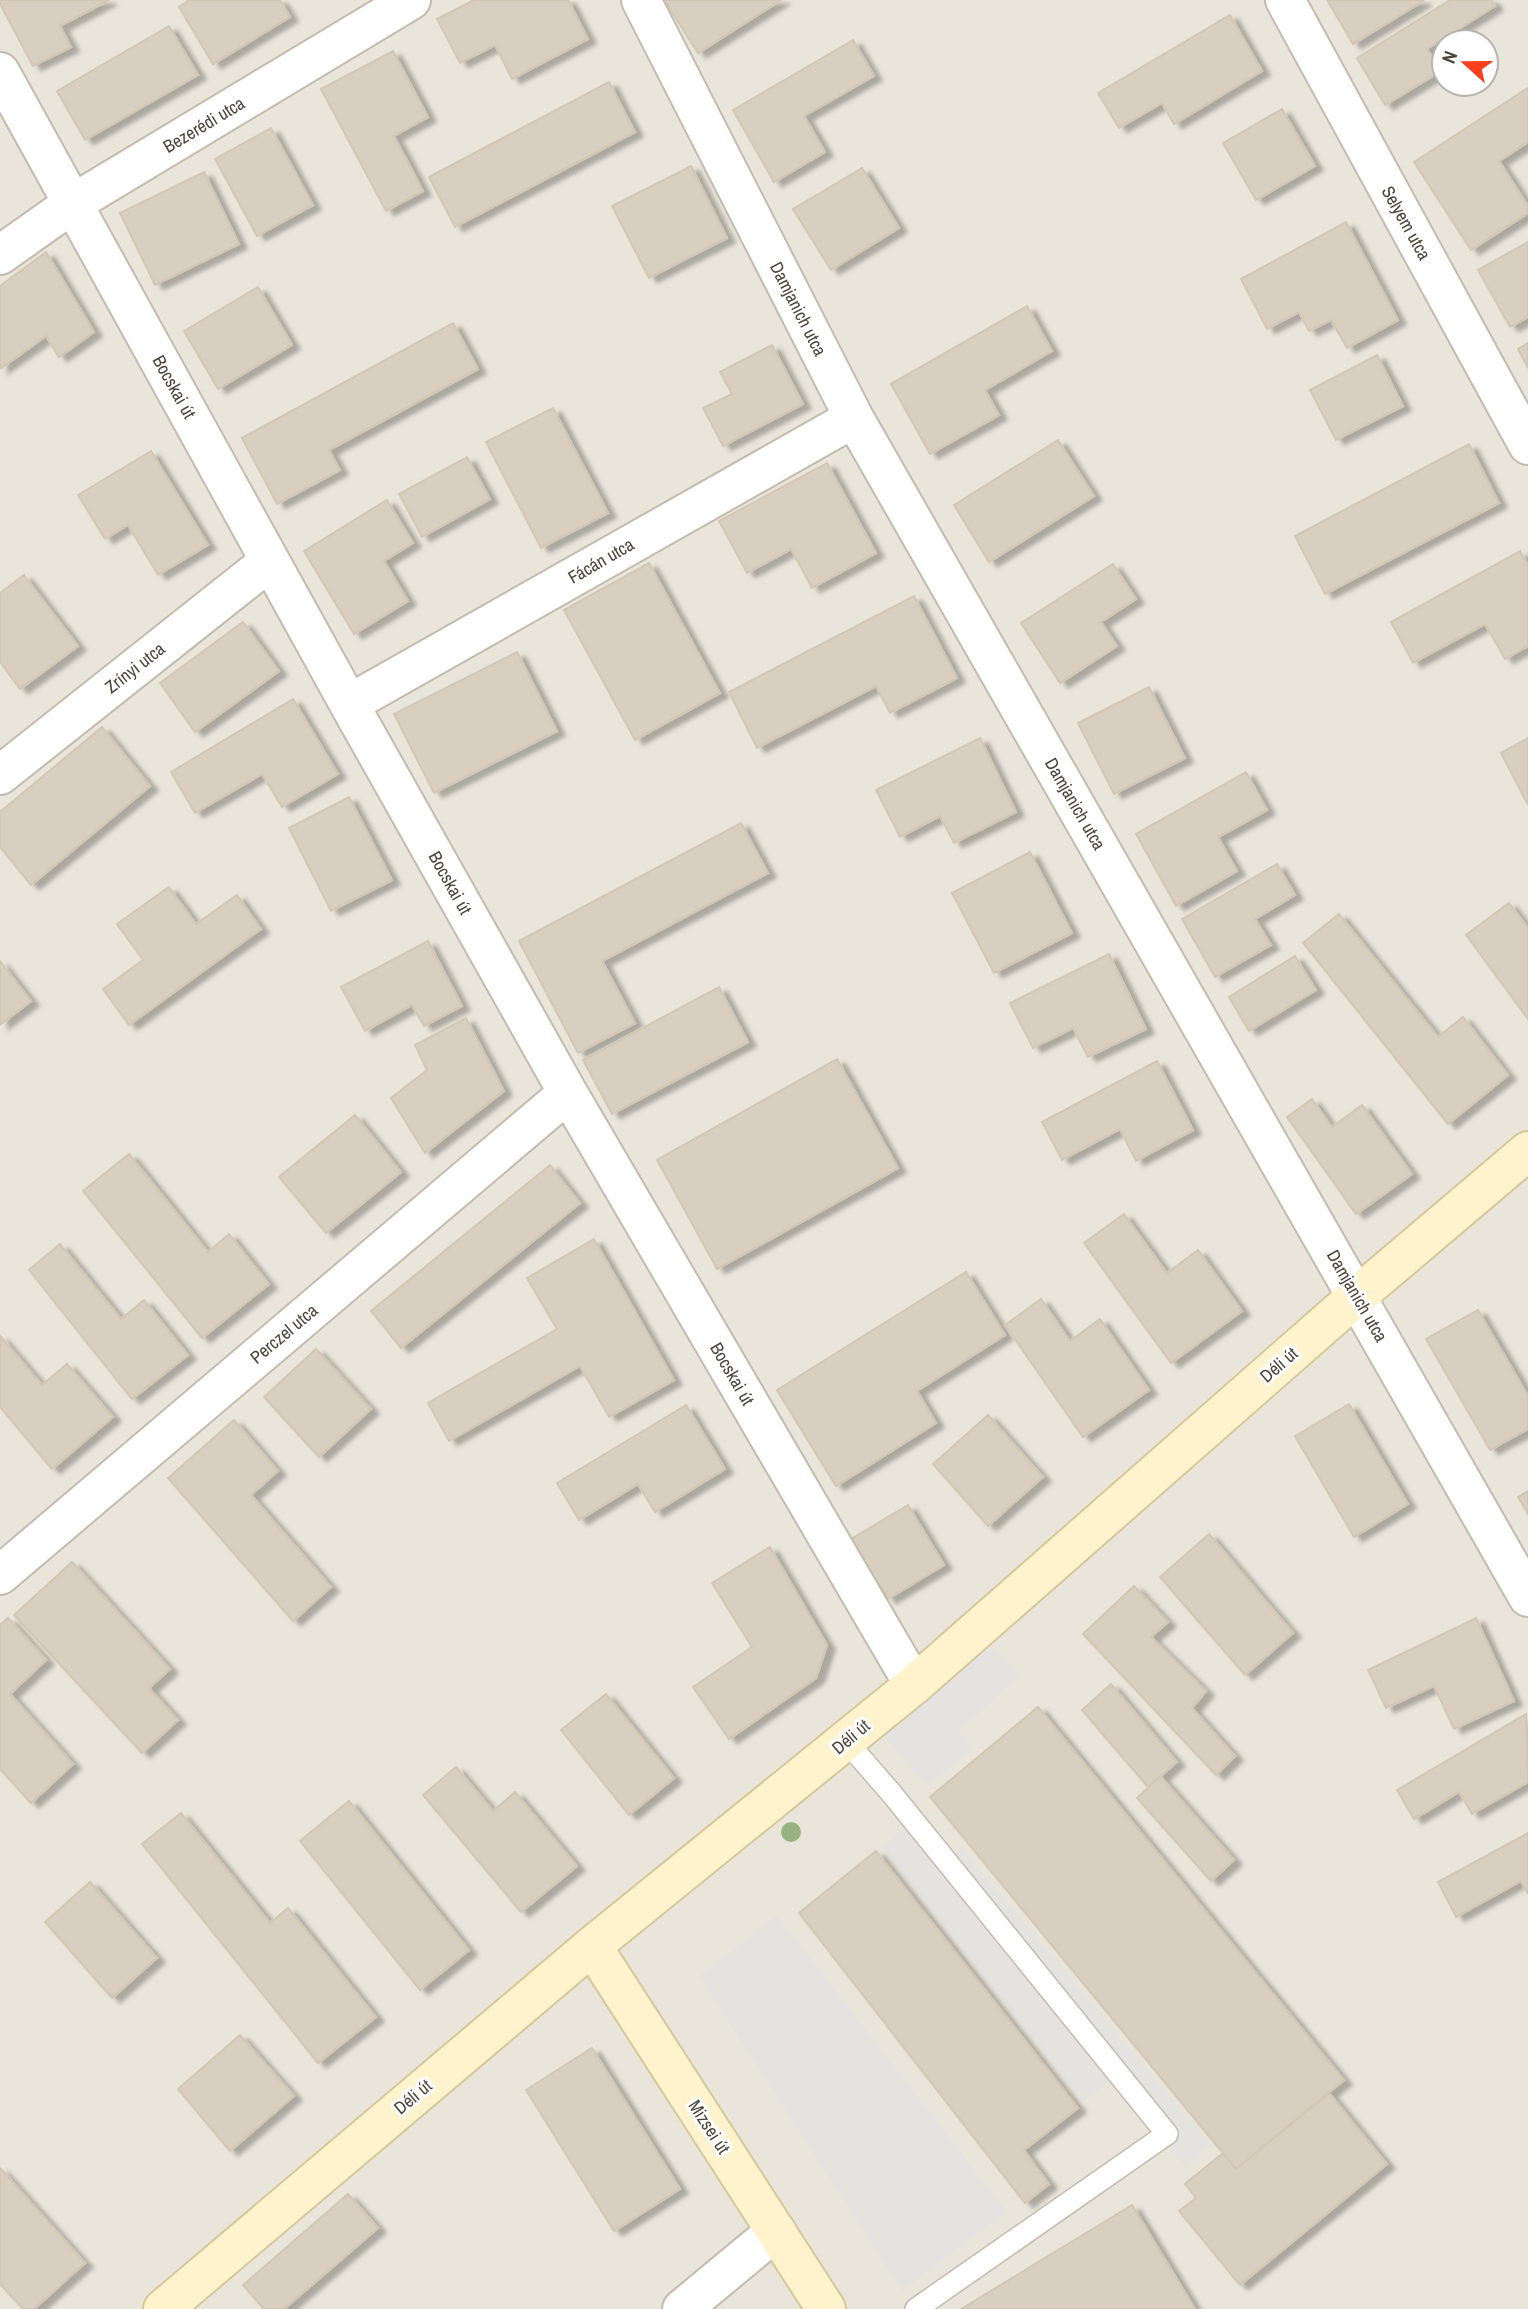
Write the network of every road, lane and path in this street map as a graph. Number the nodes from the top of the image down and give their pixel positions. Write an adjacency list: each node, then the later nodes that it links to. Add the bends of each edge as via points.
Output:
1 (411, 0): 5 (street, Bezerédi utca)
2 (641, 0): 7 (street, Damjanich utca)
3 (1285, 0): 8 (street, Selyem utca)
4 (0, 72): 5 (street, Bocskai út)
5 (72, 204): 6 (street, Bezerédi utca); 9 (street, Bocskai út)
6 (0, 255)
7 (854, 418): 10 (street, Fácán utca); 14 (street, Damjanich utca)
8 (1528, 445)
9 (271, 561): 10 (street, Bocskai út); 11 (street, Zrínyi utca)
10 (349, 704): 12 (street, Bocskai út)
11 (0, 775)
12 (568, 1093): 15 (street, Perczel utca); 17 (street, Bocskai út)
13 (1528, 1151): 14 (street, Déli út)
14 (1357, 1296): 16 (street, Damjanich utca); 17 (street, Déli út)
15 (0, 1575)
16 (1528, 1597)
17 (914, 1685): 18 (street, Déli út)
18 (846, 1741): 19 (street, Déli út); 24 (lane, via 1167,2134)
19 (592, 1946): 20 (street, Mizsei út); 21 (street, Déli út)
20 (776, 2231): 22 (street); 23 (street, Mizsei út)
21 (163, 2309)
22 (682, 2309)
23 (826, 2309)
24 (916, 2309)

